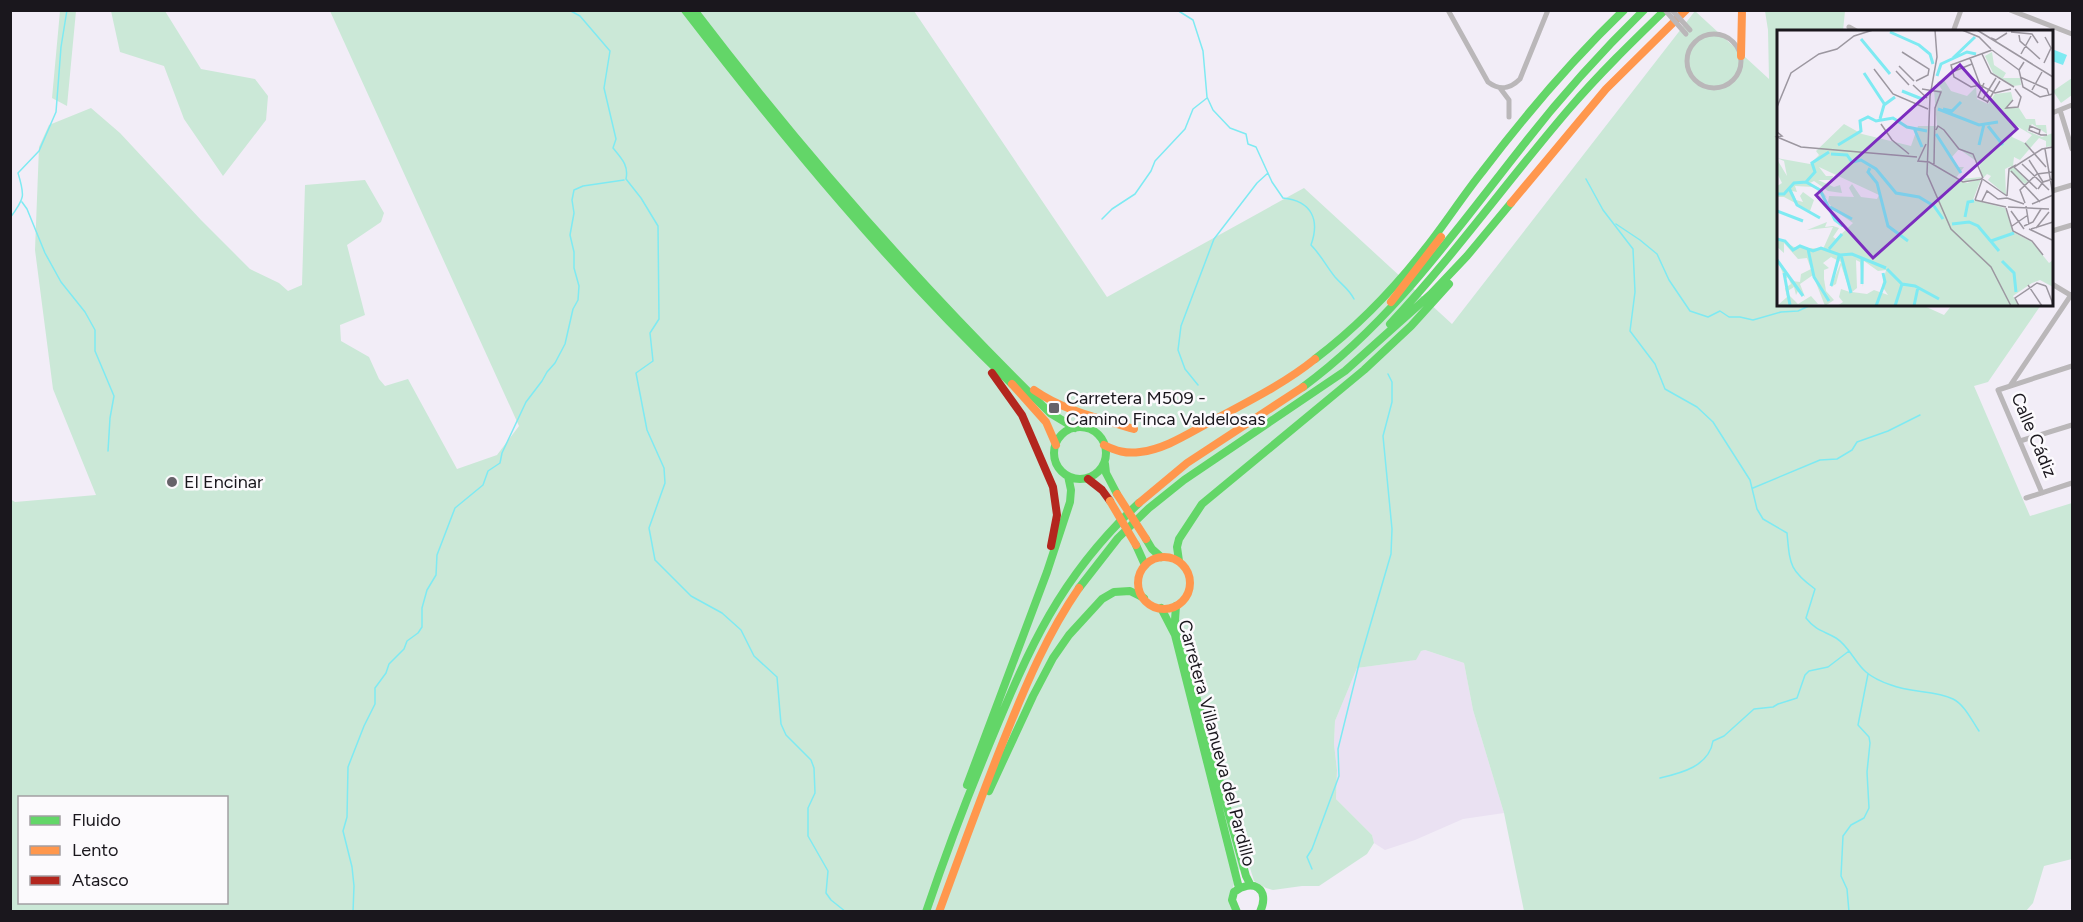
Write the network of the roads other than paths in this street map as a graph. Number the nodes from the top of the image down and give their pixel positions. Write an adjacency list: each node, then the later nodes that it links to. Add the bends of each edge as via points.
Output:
1 (685, 10): 33 (main road, via 757,104)
2 (694, 10): 36 (main road, via 751,87 808,154)
3 (1448, 10): 21 (street, via 1488,82)
4 (1548, 10): 21 (street, via 1520,79 1514,85)
5 (1624, 10): 27 (main road, via 1576,58)
6 (1644, 10): 37 (main road, via 1577,78 1419,282)
7 (1665, 10): 16 (street, bridge); 40 (main road, via 1557,123 1425,288)
8 (1672, 10): 16 (street, bridge)
9 (1686, 10): 30 (main road, via 1606,89)
10 (1742, 10): 20 (main road)
11 (1961, 10): 15 (street)
12 (2010, 10): 17 (street)
13 (1849, 27): 14 (street)
14 (1854, 30)
15 (1954, 30)
16 (1688, 32): 18 (street); 19 (street)
17 (2073, 34)
18 (1701, 36): 19 (street); 20 (street, via 1726,36)
19 (1693, 43): 20 (street, via 1688,50 1687,66 1694,80 1708,87 1723,87 1736,78)
20 (1741, 56)
21 (1500, 88): 25 (street, via 1509,100)
22 (2073, 105): 23 (street)
23 (2060, 110): 24 (street); 26 (street)
24 (2053, 112)
25 (1509, 117)
26 (2073, 149)
27 (1496, 156): 37 (main road, via 1427,257); 46 (main road, via 1406,272 1360,320 1297,373 1166,445 1123,453)
28 (2073, 185): 29 (street)
29 (2053, 191)
30 (1505, 210): 40 (main road, via 1431,294 1345,371); 54 (main road, via 1470,258 1411,326 1202,504 1179,539)
31 (2073, 225): 32 (street)
32 (2053, 231)
33 (874, 240): 45 (main road, via 1040,414); 56 (main road, via 996,376 1022,415 1056,501)
34 (2053, 285): 35 (street)
35 (2072, 296): 39 (street)
36 (987, 350): 42 (main road, via 1050,413); 43 (main road, via 1050,403)
37 (1346, 351): 63 (main road, via 1270,409 1176,471 1110,530 1080,565 1030,649)
38 (2073, 366): 39 (street)
39 (2010, 386): 44 (street, Calle Cádiz, via 1998,390)
40 (1314, 391): 62 (main road, via 1149,508 1090,572 1044,645 988,778)
41 (2073, 425): 44 (street)
42 (1075, 428): 45 (main road, via 1066,431); 46 (main road, via 1094,431)
43 (1134, 429)
44 (2020, 441): 51 (street, Calle Cádiz)
45 (1056, 445): 48 (main road, via 1057,466)
46 (1104, 445): 47 (main road)
47 (1105, 464): 49 (main road); 53 (main road, bridge, via 1118,494)
48 (1068, 476): 49 (main road); 56 (main road, via 1070,502)
49 (1088, 479): 55 (main road, bridge, via 1110,501)
50 (2073, 483): 51 (street)
51 (2042, 493): 52 (street)
52 (2026, 498)
53 (1161, 557): 54 (main road); 55 (main road)
54 (1179, 561): 58 (main road, via 1190,583 1186,597)
55 (1145, 565): 57 (main road, via 1138,585)
56 (1047, 572): 63 (main road, via 947,840)
57 (1144, 598): 59 (main road); 62 (main road, via 1124,590 1108,595 1082,620 1053,658 992,785)
58 (1176, 606): 59 (main road); 60 (main road, Carretera Villanueva del Pardillo, via 1175,620)
59 (1161, 608): 61 (main road, Carretera Villanueva del Pardillo, via 1175,635)
60 (1250, 885): 61 (main road); 66 (main road, Carretera Villanueva del Pardillo, via 1262,891 1264,904)
61 (1239, 888): 65 (main road, Carretera Villanueva del Pardillo, via 1233,898)
62 (943, 901): 64 (main road)
63 (926, 909)
64 (939, 912)
65 (1237, 912)
66 (1260, 912)

